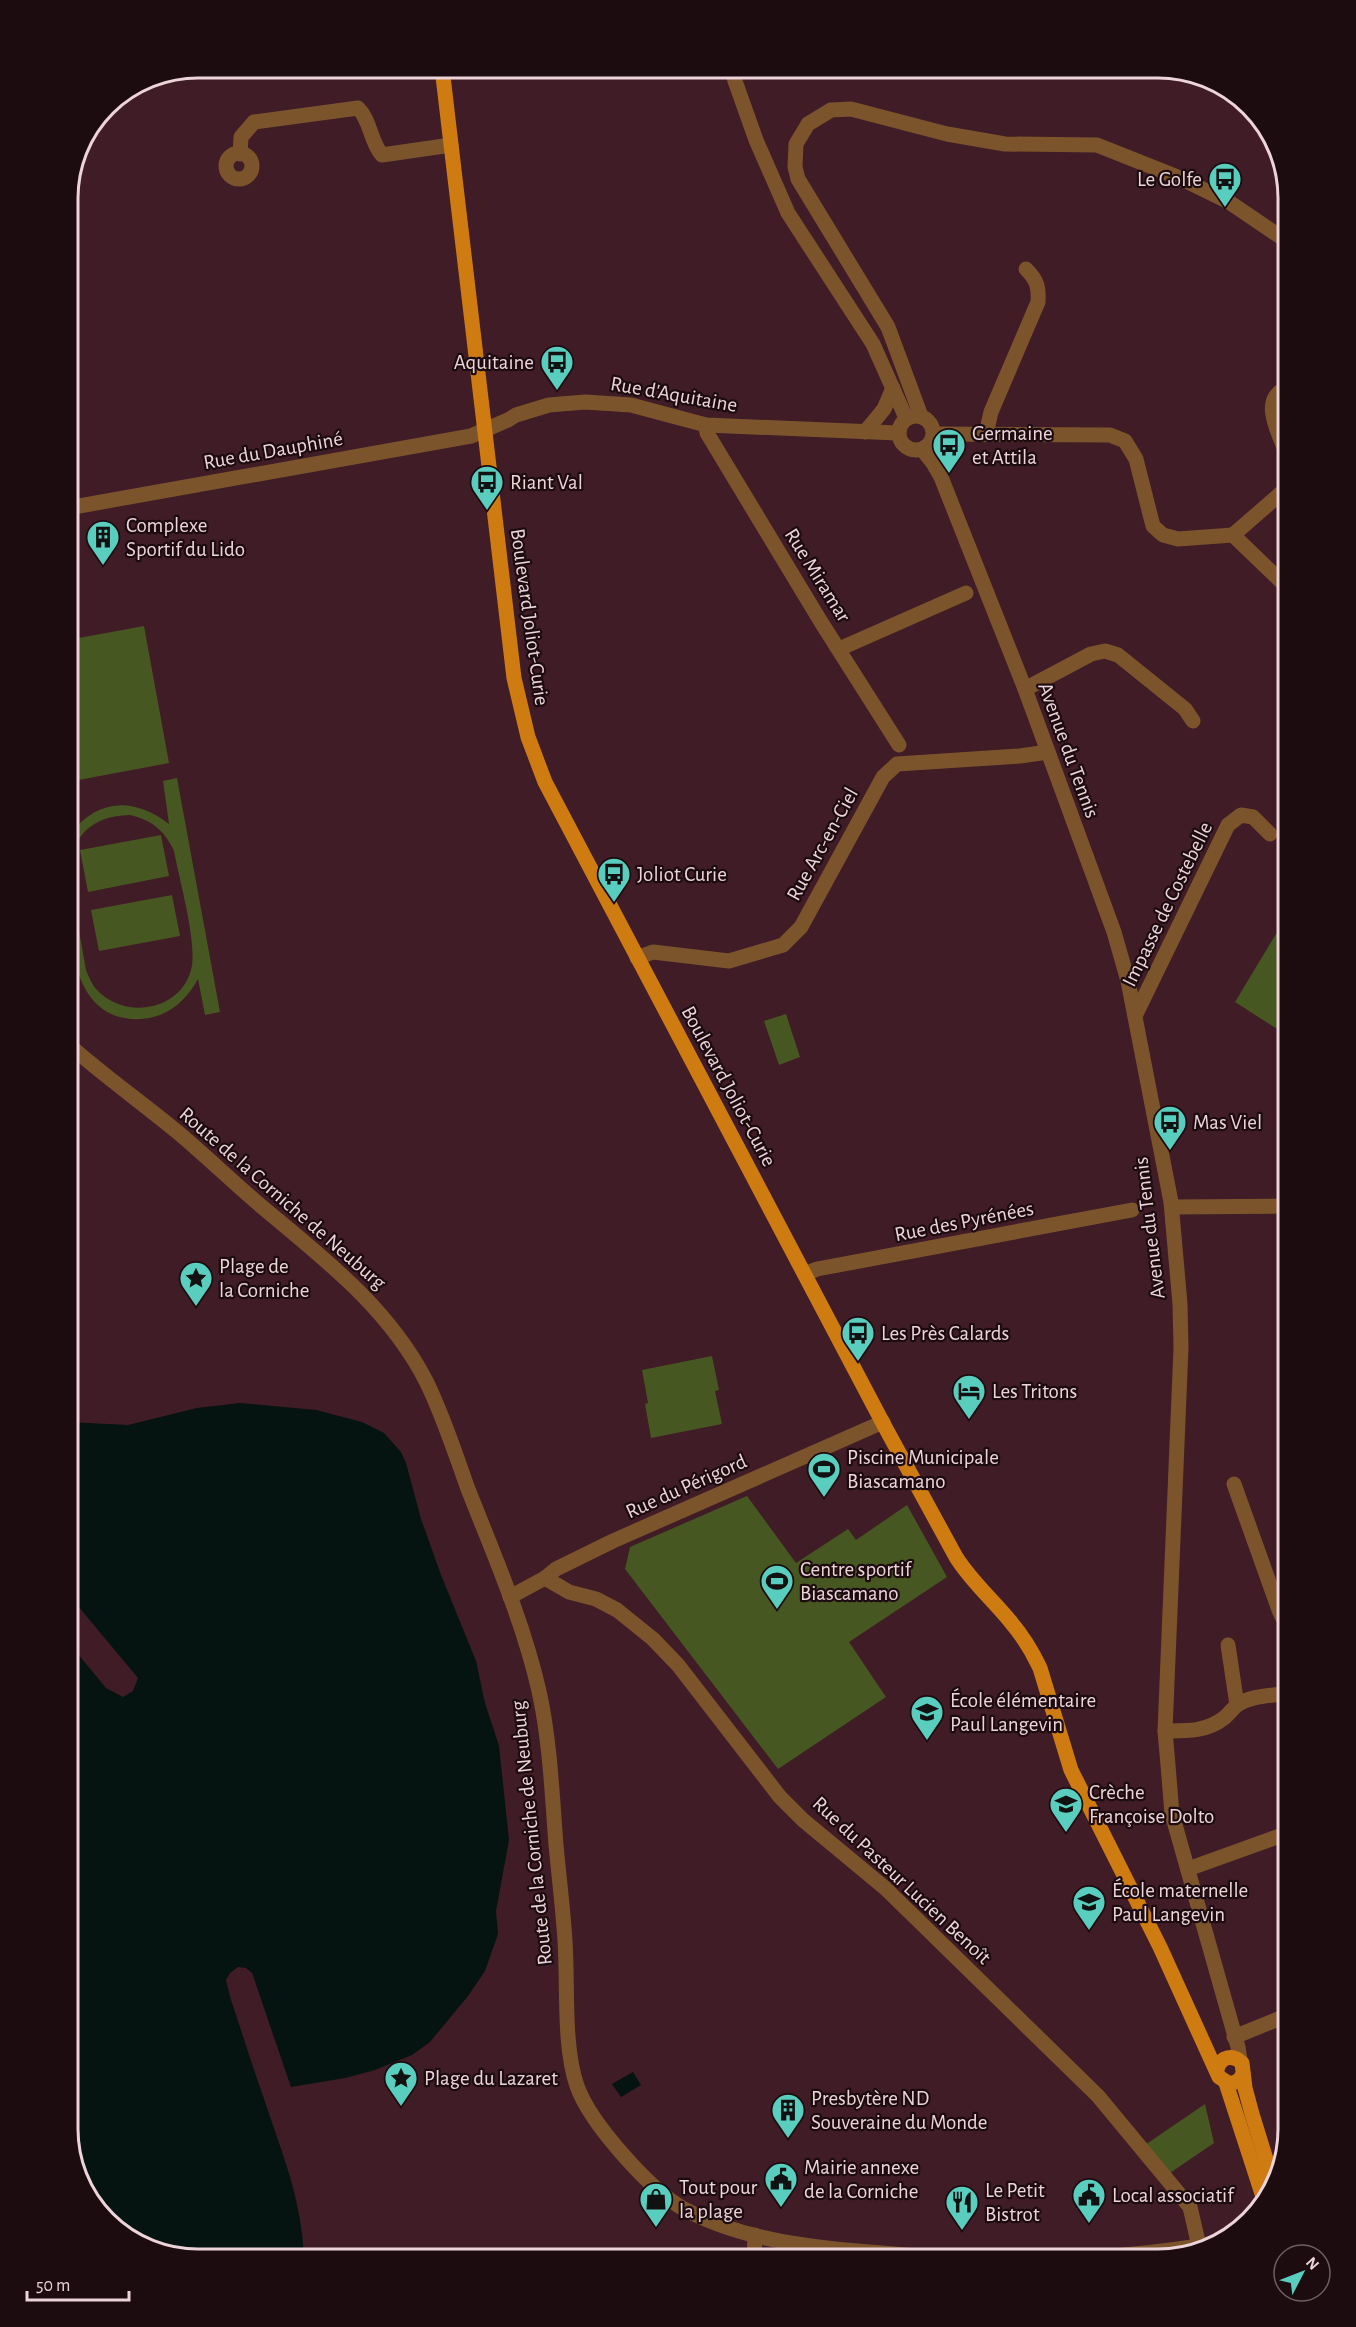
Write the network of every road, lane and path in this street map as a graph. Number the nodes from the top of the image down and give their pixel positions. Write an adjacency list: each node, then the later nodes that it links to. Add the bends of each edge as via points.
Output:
1 (443, 78): 3 (main road, Boulevard Joliot-Curie)
2 (734, 78): 7 (street, via 788,213 873,344)
3 (451, 145): 4 (street, via 382,155 365,114 358,108 254,122 241,137); 12 (main road, Boulevard Joliot-Curie)
4 (240, 154)
5 (1278, 235): 9 (street, via 1232,204 1180,178 1097,145 1005,144 947,134 850,109 831,110 808,124 796,144 798,179 888,327)
6 (1026, 269): 16 (street, via 1039,288 1038,302 991,412)
7 (893, 388): 9 (street); 13 (street, via 884,409)
8 (1278, 393): 11 (street, via 1273,402)
9 (914, 417): 14 (street, via 902,422); 15 (street, via 930,423)
10 (706, 425): 12 (street, Rue d'Aquitaine, via 631,405 585,402 527,411); 13 (street, Rue d'Aquitaine); 23 (street, Rue Miramar, via 707,433)
11 (1278, 428)
12 (484, 431): 19 (street, Rue du Dauphiné); 29 (main road, Boulevard Joliot-Curie, via 514,678 528,737 545,782)
13 (865, 432): 14 (street, Rue d'Aquitaine)
14 (898, 433): 17 (street, via 908,448)
15 (934, 434): 16 (street); 17 (street)
16 (986, 434): 20 (street, via 1110,435 1125,441 1136,459 1153,526 1163,535 1178,540)
17 (922, 449): 24 (street, Avenue du Tennis, via 941,477)
18 (1278, 496): 20 (street)
19 (78, 506)
20 (1233, 535): 21 (street)
21 (1278, 578)
22 (966, 593): 23 (street)
23 (839, 649): 26 (street, Rue Miramar)
24 (1025, 689): 25 (street, via 1091,654 1105,651 1118,655 1185,709); 27 (street, Avenue du Tennis)
25 (1193, 722)
26 (899, 746)
27 (1048, 752): 29 (street, Rue Arc-en-Ciel, via 897,764 883,777 801,927 783,945 729,961 653,952); 30 (street, Avenue du Tennis, via 1114,932)
28 (1270, 834): 30 (street, Impasse de Costebelle, via 1253,817 1241,815 1228,825)
29 (637, 958): 35 (main road, Boulevard Joliot-Curie)
30 (1135, 1016): 33 (street, Avenue du Tennis)
31 (78, 1052): 39 (street, Route de la Corniche de Neuburg, via 305,1241 379,1310 428,1384)
32 (1278, 1206): 33 (street)
33 (1172, 1207): 44 (street, Avenue du Tennis, via 1181,1348)
34 (1132, 1210): 35 (street, Rue des Pyrénées)
35 (805, 1274): 36 (main road, Boulevard Joliot-Curie)
36 (883, 1422): 38 (street, Rue du Périgord, via 613,1540); 49 (main road, Boulevard Joliot-Curie, via 965,1572 1008,1619 1034,1655 1071,1770 1206,2048)
37 (1234, 1484): 40 (street)
38 (545, 1578): 39 (street, Rue du Périgord); 53 (street, Rue du Pasteur Lucien Benoît, via 569,1592 617,1610 678,1665 780,1797 885,1888 1098,2096 1190,2207)
39 (510, 1597): 52 (street, Route de la Corniche de Neuburg, via 538,1688 546,1730 565,1943 567,2012 573,2073 579,2092 599,2124 660,2192 680,2207 717,2224)
40 (1278, 1607)
41 (1228, 1645): 43 (street)
42 (1278, 1695): 43 (street)
43 (1237, 1705): 44 (street, via 1221,1721 1205,1728)
44 (1165, 1731): 46 (street, Avenue du Tennis, via 1172,1814)
45 (1278, 1837): 46 (street)
46 (1188, 1869): 48 (street, Avenue du Tennis)
47 (1278, 2019): 48 (street)
48 (1234, 2037): 49 (street, Avenue du Tennis, via 1238,2047)
49 (1231, 2064): 50 (main road, Avenue du Tennis); 51 (main road, via 1220,2077 1226,2083)
50 (1270, 2172)
51 (1261, 2191)
52 (756, 2235): 54 (street); 55 (street, Route de la Corniche de Neuburg)
53 (1198, 2242)
54 (755, 2249)
55 (825, 2249)

